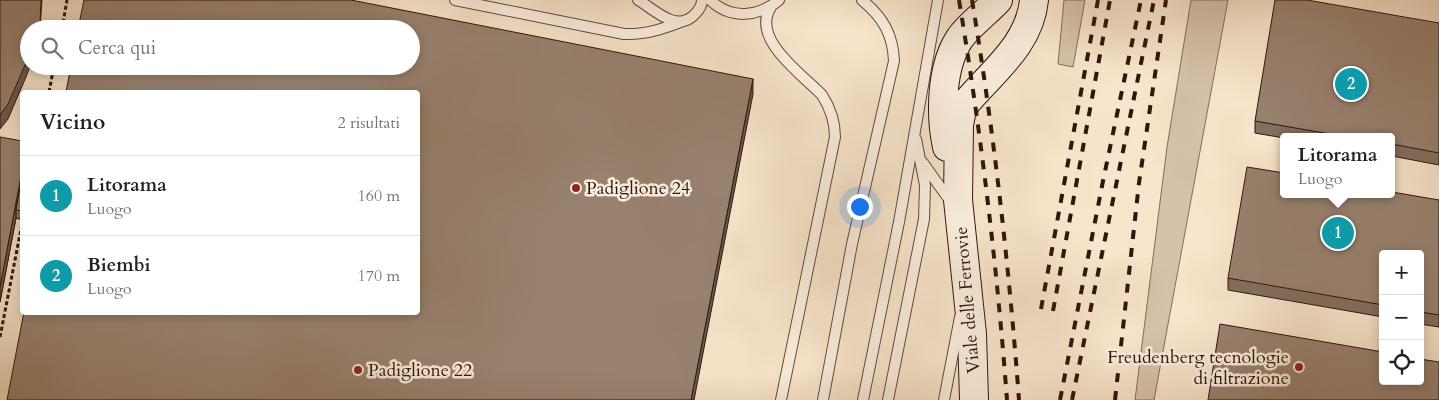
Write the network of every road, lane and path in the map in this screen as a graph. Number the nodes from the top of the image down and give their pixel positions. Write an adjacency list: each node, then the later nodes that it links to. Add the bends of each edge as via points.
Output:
1 (68, 0): 12 (path)
2 (455, 0): 13 (lane, via 624,34 657,31)
3 (638, 0): 13 (lane, via 663,18)
4 (702, 0): 13 (lane, via 697,12)
5 (710, 0): 11 (lane, via 721,8 740,14 761,12)
6 (779, 0): 11 (lane)
7 (862, 0): 24 (lane, via 887,28 894,61 852,244)
8 (938, 0): 16 (lane)
9 (998, 0): 18 (street, Viale delle Ferrovie, via 961,36 948,67 943,97 944,137)
10 (1034, 0): 18 (street, Viale delle Ferrovie, via 1021,41 966,103 960,125)
11 (771, 7): 23 (lane, via 766,20 770,40 780,55 822,95 835,126)
12 (64, 20)
13 (686, 20)
14 (52, 75): 15 (path)
15 (49, 90)
16 (915, 125): 17 (lane); 25 (lane)
17 (918, 151): 20 (lane, via 929,174 953,206); 26 (lane, via 924,184 924,219)
18 (958, 200): 20 (street, Viale delle Ferrovie)
19 (20, 234): 22 (path)
20 (962, 236): 21 (street, Viale delle Ferrovie)
21 (967, 284): 27 (lane); 28 (street, Viale delle Ferrovie)
22 (0, 337)
23 (781, 400)
24 (823, 400)
25 (863, 400)
26 (888, 400)
27 (944, 400)
28 (974, 400)

